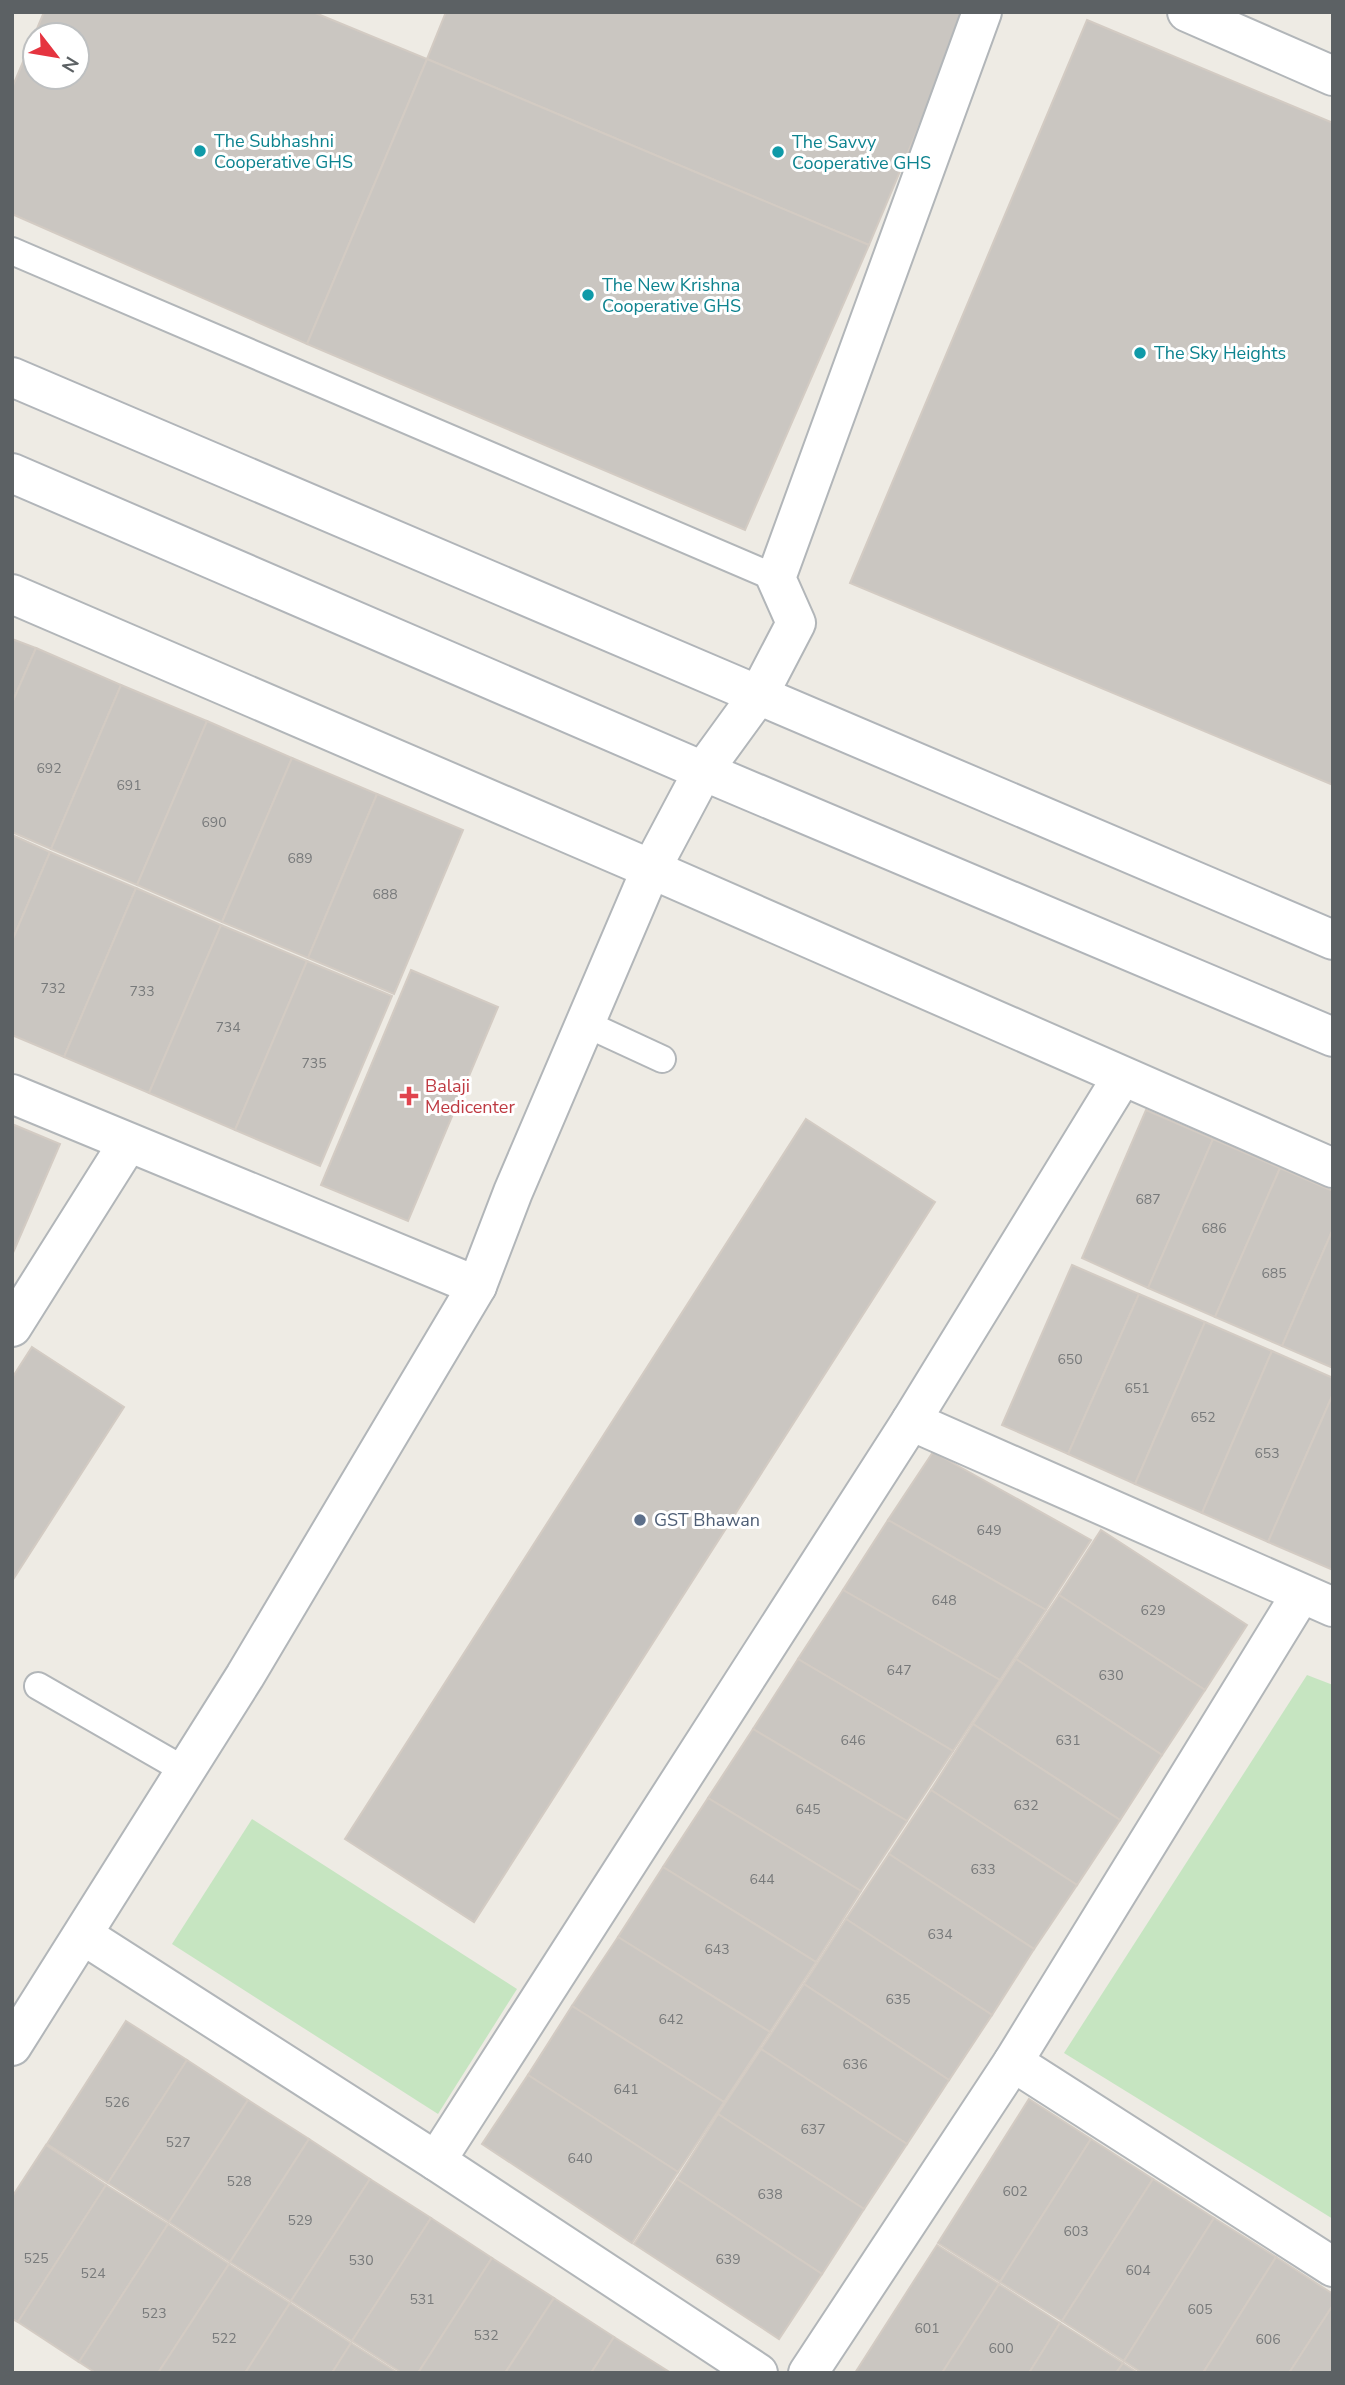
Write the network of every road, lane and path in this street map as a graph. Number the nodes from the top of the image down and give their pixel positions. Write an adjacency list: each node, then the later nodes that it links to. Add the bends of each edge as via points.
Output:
1 (982, 12): 7 (street)
2 (1187, 12): 3 (street)
3 (1333, 76)
4 (12, 251): 7 (lane)
5 (12, 377): 9 (street)
6 (12, 473): 10 (street)
7 (776, 578): 9 (street, via 796,622)
8 (12, 594): 11 (street)
9 (759, 694): 10 (street); 12 (street)
10 (703, 771): 11 (street); 14 (street)
11 (651, 869): 13 (street); 16 (street)
12 (1333, 940)
13 (584, 1023): 15 (lane); 20 (street)
14 (1333, 1037)
15 (662, 1059)
16 (1122, 1077): 19 (street); 22 (street)
17 (12, 1094): 18 (street)
18 (128, 1143): 20 (street); 21 (street)
19 (1333, 1168)
20 (477, 1286): 25 (street)
21 (12, 1327)
22 (911, 1421): 23 (street); 29 (street)
23 (1317, 1600): 28 (street)
24 (38, 1686): 25 (lane)
25 (186, 1771): 26 (street)
26 (83, 1935): 27 (street); 29 (street)
27 (12, 2046)
28 (1013, 2062): 30 (street); 32 (street)
29 (436, 2161): 31 (street)
30 (1333, 2267)
31 (758, 2373)
32 (808, 2373)

